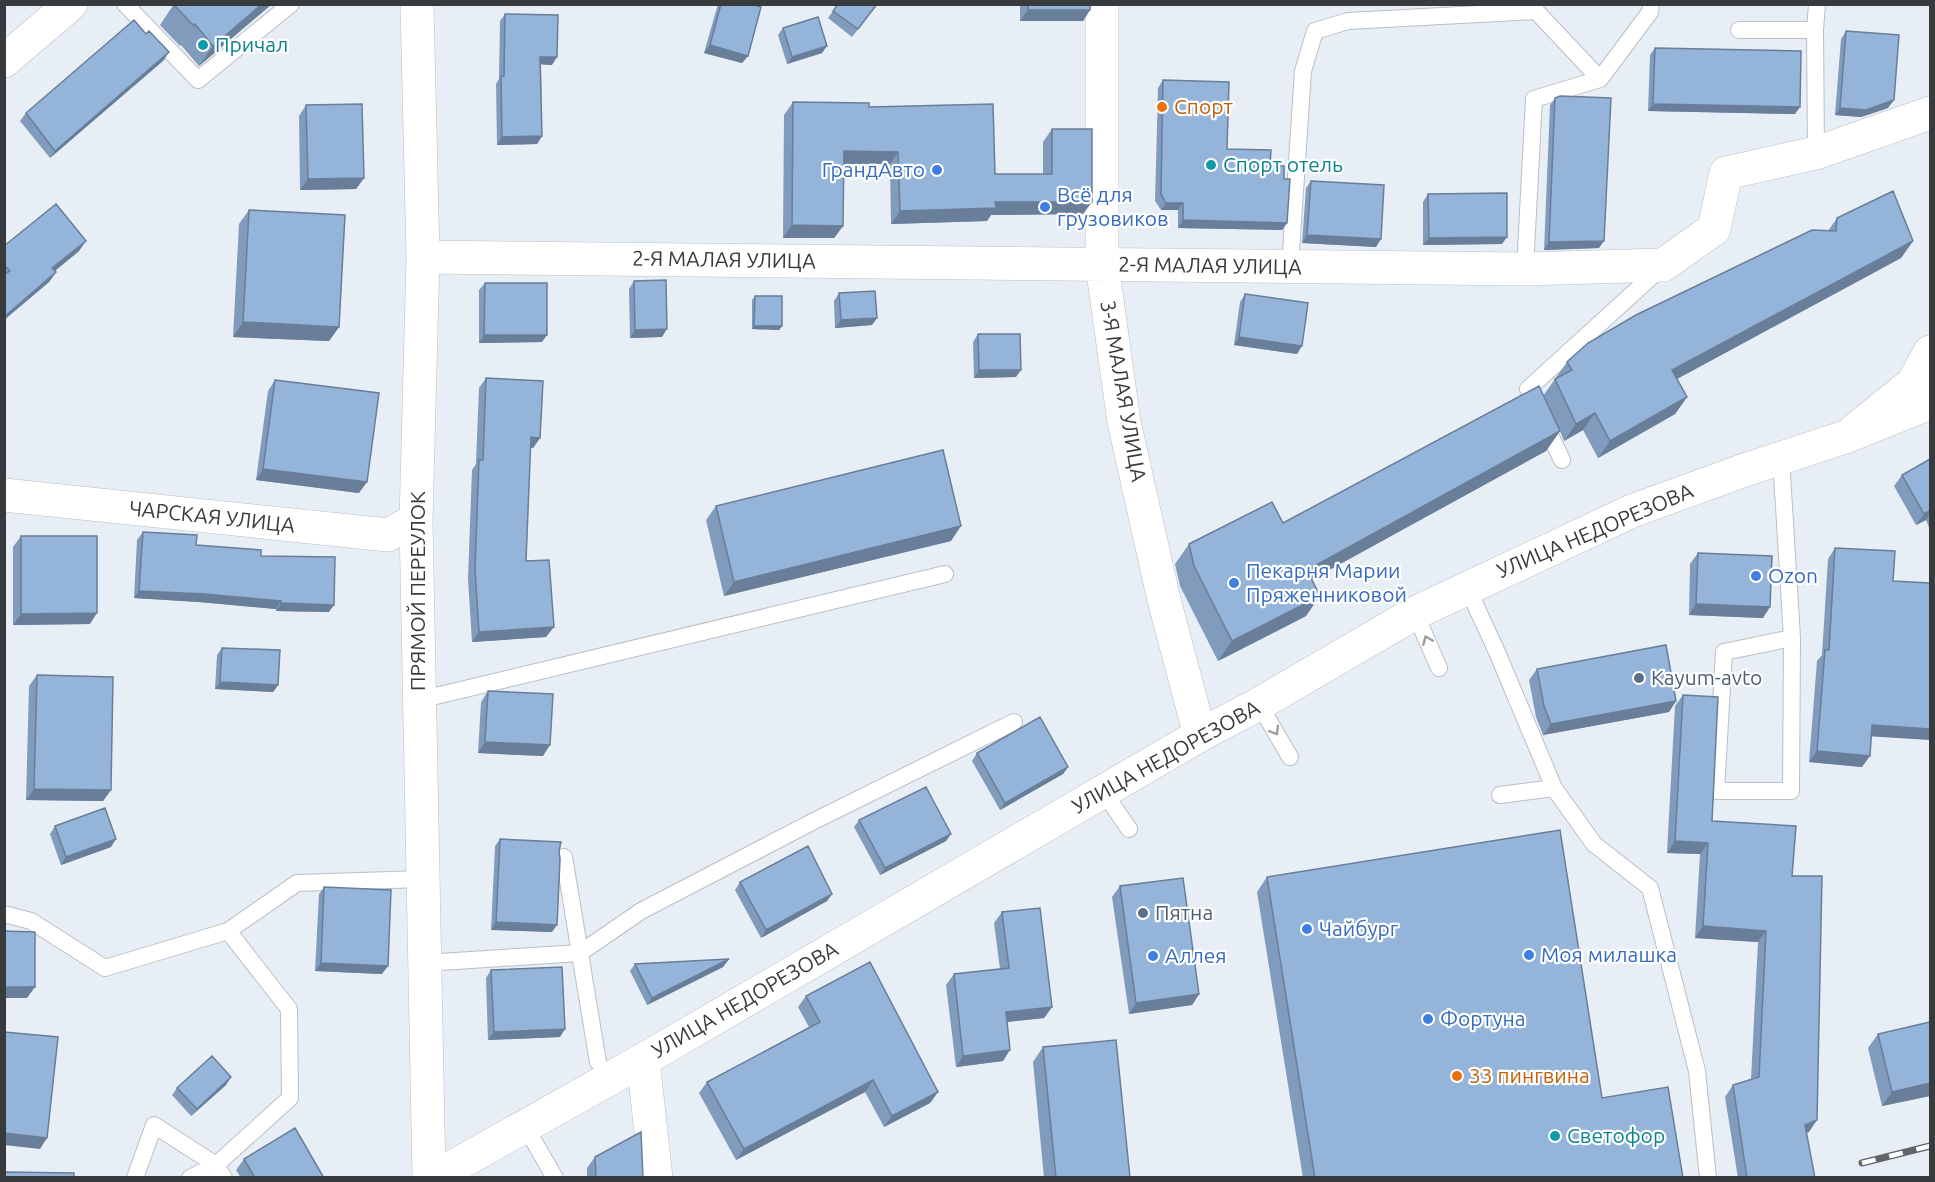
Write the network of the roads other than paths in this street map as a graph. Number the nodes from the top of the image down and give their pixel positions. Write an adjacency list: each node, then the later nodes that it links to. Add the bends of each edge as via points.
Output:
1 (71, 4): 10 (street)
2 (125, 4): 3 (lane, via 198,80)
3 (291, 4)
4 (417, 4): 14 (street, ПРЯМОЙ ПЕРЕУЛОК)
5 (1102, 4): 15 (street, 3-Я МАЛАЯ УЛИЦА)
6 (1650, 4): 11 (lane, via 1650,12)
7 (1817, 4): 9 (lane)
8 (1739, 30): 9 (lane)
9 (1815, 30): 13 (lane)
10 (4, 62)
11 (1600, 79): 17 (lane, via 1536,11 1348,21 1316,31 1303,71); 18 (lane, via 1534,99)
12 (1930, 113): 13 (street)
13 (1815, 153): 16 (street, via 1726,173 1714,228)
14 (423, 257): 15 (street, 2-Я МАЛАЯ УЛИЦА); 25 (street, ПРЯМОЙ ПЕРЕУЛОК)
15 (1102, 265): 17 (street, 2-Я МАЛАЯ УЛИЦА); 34 (street, 3-Я МАЛАЯ УЛИЦА, via 1124,422 1164,600)
16 (1663, 265): 18 (street, 2-Я МАЛАЯ УЛИЦА); 23 (lane, via 1528,389)
17 (1290, 267): 18 (street, 2-Я МАЛАЯ УЛИЦА)
18 (1525, 269)
19 (1930, 352): 21 (street, via 1913,384)
20 (1930, 403): 21 (street, УЛИЦА НЕДОРЕЗОВА)
21 (1848, 436): 22 (street, УЛИЦА НЕДОРЕЗОВА)
22 (1781, 458): 27 (street, УЛИЦА НЕДОРЕЗОВА, via 1632,511); 29 (lane)
23 (1562, 460)
24 (4, 495): 25 (street, ЧАРСКАЯ УЛИЦА, via 388,535)
25 (416, 520): 31 (street, ПРЯМОЙ ПЕРЕУЛОК)
26 (945, 574): 31 (lane)
27 (1467, 587): 28 (street, УЛИЦА НЕДОРЕЗОВА); 36 (lane)
28 (1415, 613): 30 (lane, one-way to 28); 32 (street, УЛИЦА НЕДОРЕЗОВА)
29 (1792, 638): 29 (lane, via 1724,652 1716,791 1791,791)
30 (1439, 668)
31 (419, 700): 41 (street, ПРЯМОЙ ПЕРЕУЛОК)
32 (1259, 704): 34 (street, УЛИЦА НЕДОРЕЗОВА); 35 (lane, one-way to 35)
33 (1014, 722): 44 (lane, via 641,911)
34 (1200, 735): 37 (street, УЛИЦА НЕДОРЕЗОВА)
35 (1290, 757)
36 (1554, 788): 38 (lane); 55 (lane, via 1594,844 1650,888 1697,1071)
37 (1103, 792): 39 (lane); 46 (street, УЛИЦА НЕДОРЕЗОВА)
38 (1500, 795)
39 (1130, 829)
40 (564, 857): 44 (lane)
41 (422, 879): 43 (lane, via 297,883); 45 (street, ПРЯМОЙ ПЕРЕУЛОК)
42 (4, 914): 43 (lane, via 31,921 105,968)
43 (228, 931): 49 (lane, via 289,1009 290,1098)
44 (580, 953): 45 (lane); 47 (lane)
45 (424, 963): 52 (street, ПРЯМОЙ ПЕРЕУЛОК)
46 (644, 1060): 48 (street, УЛИЦА НЕДОРЕЗОВА); 54 (street)
47 (598, 1062)
48 (525, 1126): 52 (street, УЛИЦА НЕДОРЕЗОВА); 53 (lane)
49 (220, 1171): 50 (lane, via 154,1125); 51 (lane)
50 (135, 1178)
51 (190, 1178)
52 (431, 1178)
53 (555, 1178)
54 (656, 1178)
55 (1708, 1178)

